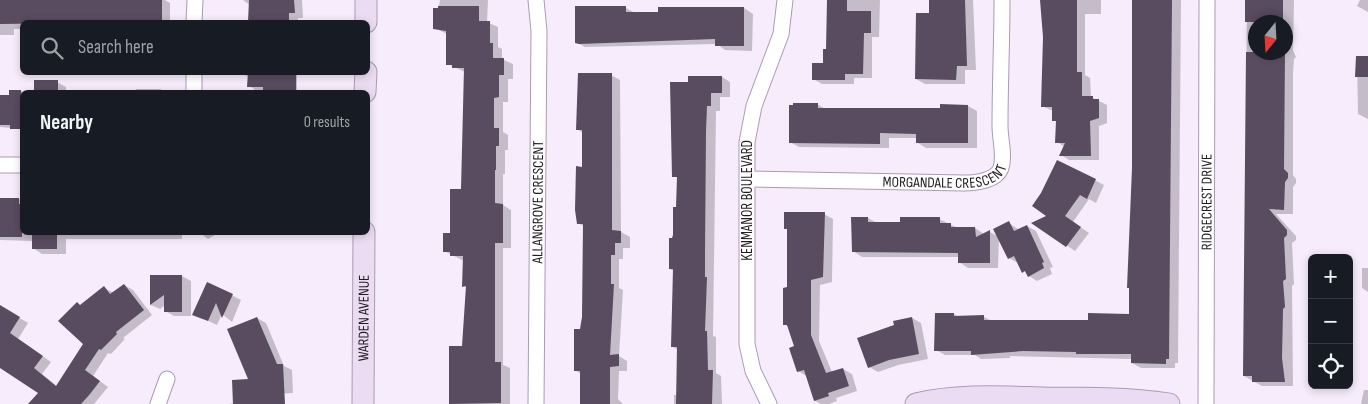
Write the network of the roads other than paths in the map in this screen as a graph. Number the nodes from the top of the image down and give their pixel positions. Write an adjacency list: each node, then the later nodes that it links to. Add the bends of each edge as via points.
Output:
1 (195, 0): 7 (street)
2 (366, 0): 8 (street)
3 (536, 0): 20 (street, ALLANGROVE CRESCENT, via 539,31)
4 (785, 0): 15 (street, KENMANOR BOULEVARD, via 781,34 760,88 746,142)
5 (1002, 0): 15 (street, MORGANDALE CRESCENT, via 1002,157 1001,169 996,175 964,183)
6 (1207, 0): 24 (street, RIDGECREST DRIVE)
7 (194, 20)
8 (366, 20)
9 (194, 75): 11 (street)
10 (366, 75): 12 (street)
11 (194, 90)
12 (365, 90)
13 (0, 164): 14 (street)
14 (20, 165)
15 (748, 179): 21 (street, KENMANOR BOULEVARD, via 747,344 753,371)
16 (364, 235): 19 (street, WARDEN AVENUE)
17 (167, 379): 18 (street)
18 (158, 404)
19 (362, 404)
20 (536, 404)
21 (768, 404)
22 (916, 404): 23 (street, via 949,397 999,397 1131,399)
23 (1169, 404)
24 (1206, 404)

